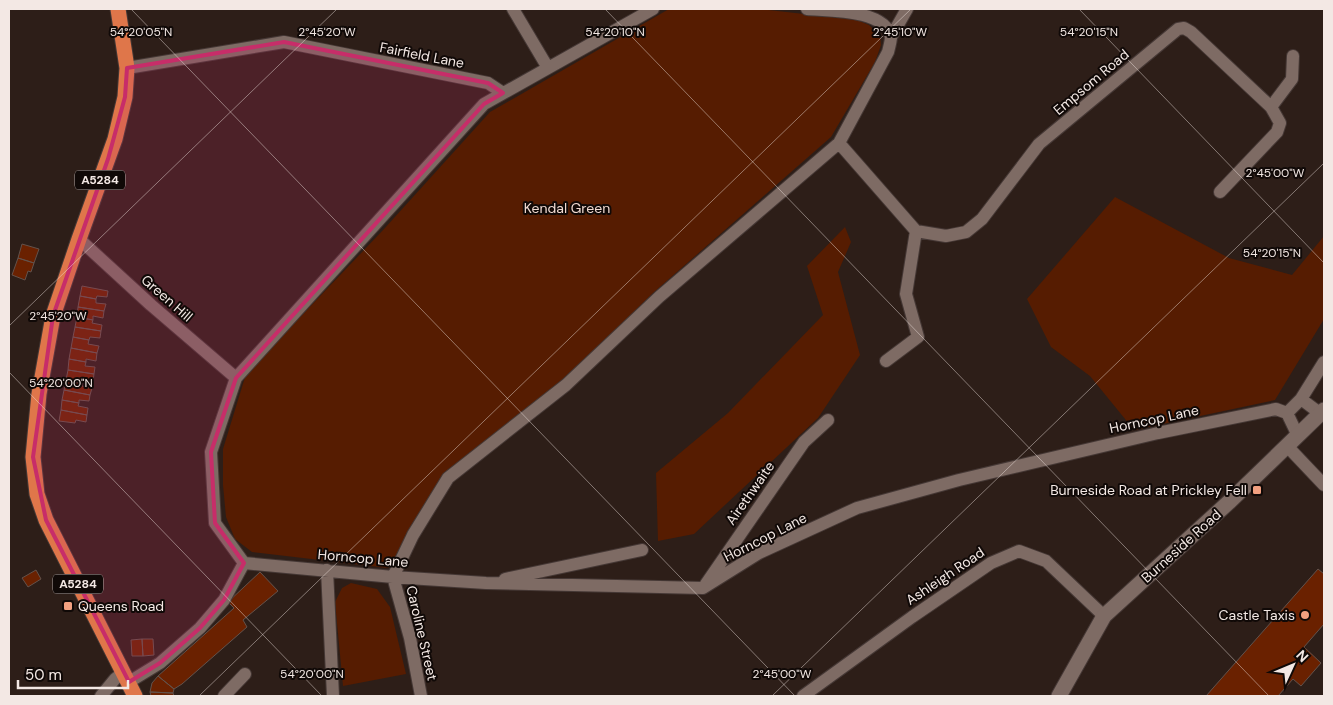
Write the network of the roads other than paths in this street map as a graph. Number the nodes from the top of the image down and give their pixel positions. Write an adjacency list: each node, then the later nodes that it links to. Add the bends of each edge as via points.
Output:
1 (118, 9): 8 (highway, A5284)
2 (513, 9): 9 (street)
3 (653, 9): 9 (street)
4 (807, 9): 6 (street, via 866,14 884,25)
5 (907, 9): 6 (street)
6 (891, 37): 12 (street, via 888,52)
7 (1294, 56): 11 (street, via 1292,79)
8 (126, 68): 10 (street, Fairfield Lane, via 284,42 488,83); 15 (highway, A5284, via 125,97 115,139)
9 (548, 68): 10 (street)
10 (503, 93): 18 (street, via 484,104)
11 (1272, 107): 13 (street, via 1280,123 1276,132); 14 (street, Empsom Road, via 1191,32 1178,29 1039,144 982,219 966,232 946,236)
12 (839, 143): 14 (street); 28 (street, via 659,296 566,385 448,478 413,535)
13 (1220, 192)
14 (916, 231): 16 (street, via 906,294 918,336)
15 (78, 239): 18 (street, Green Hill); 33 (highway, A5284, via 48,341 35,425 34,475 46,520)
16 (886, 361)
17 (1324, 362): 19 (street)
18 (236, 378): 26 (street, via 211,452 215,523)
19 (1301, 400): 20 (street); 21 (street)
20 (1322, 412): 23 (street, Burneside Road)
21 (1287, 413): 23 (street); 30 (street, Horncop Lane, via 1276,409 1158,433 959,480 857,508 759,554)
22 (828, 420): 30 (street, Airethwaite, via 804,442)
23 (1293, 441): 24 (street); 31 (street, Burneside Road)
24 (1324, 485)
25 (642, 550): 29 (street)
26 (244, 563): 27 (street, Horncop Lane); 33 (street, via 224,600 200,628 160,662)
27 (327, 570): 28 (street, Horncop Lane); 37 (street)
28 (393, 577): 29 (street, Horncop Lane); 38 (street, Caroline Street, via 410,638)
29 (486, 583): 30 (street, Horncop Lane)
30 (703, 588)
31 (1104, 616): 39 (street, Ashleigh Road, via 1046,561 1019,551 991,563); 40 (street, Burneside Road)
32 (245, 674): 36 (street)
33 (126, 677): 34 (street, via 115,679); 35 (highway, A5284)
34 (101, 696)
35 (135, 696)
36 (224, 696)
37 (333, 696)
38 (420, 696)
39 (803, 696)
40 (1058, 696)

